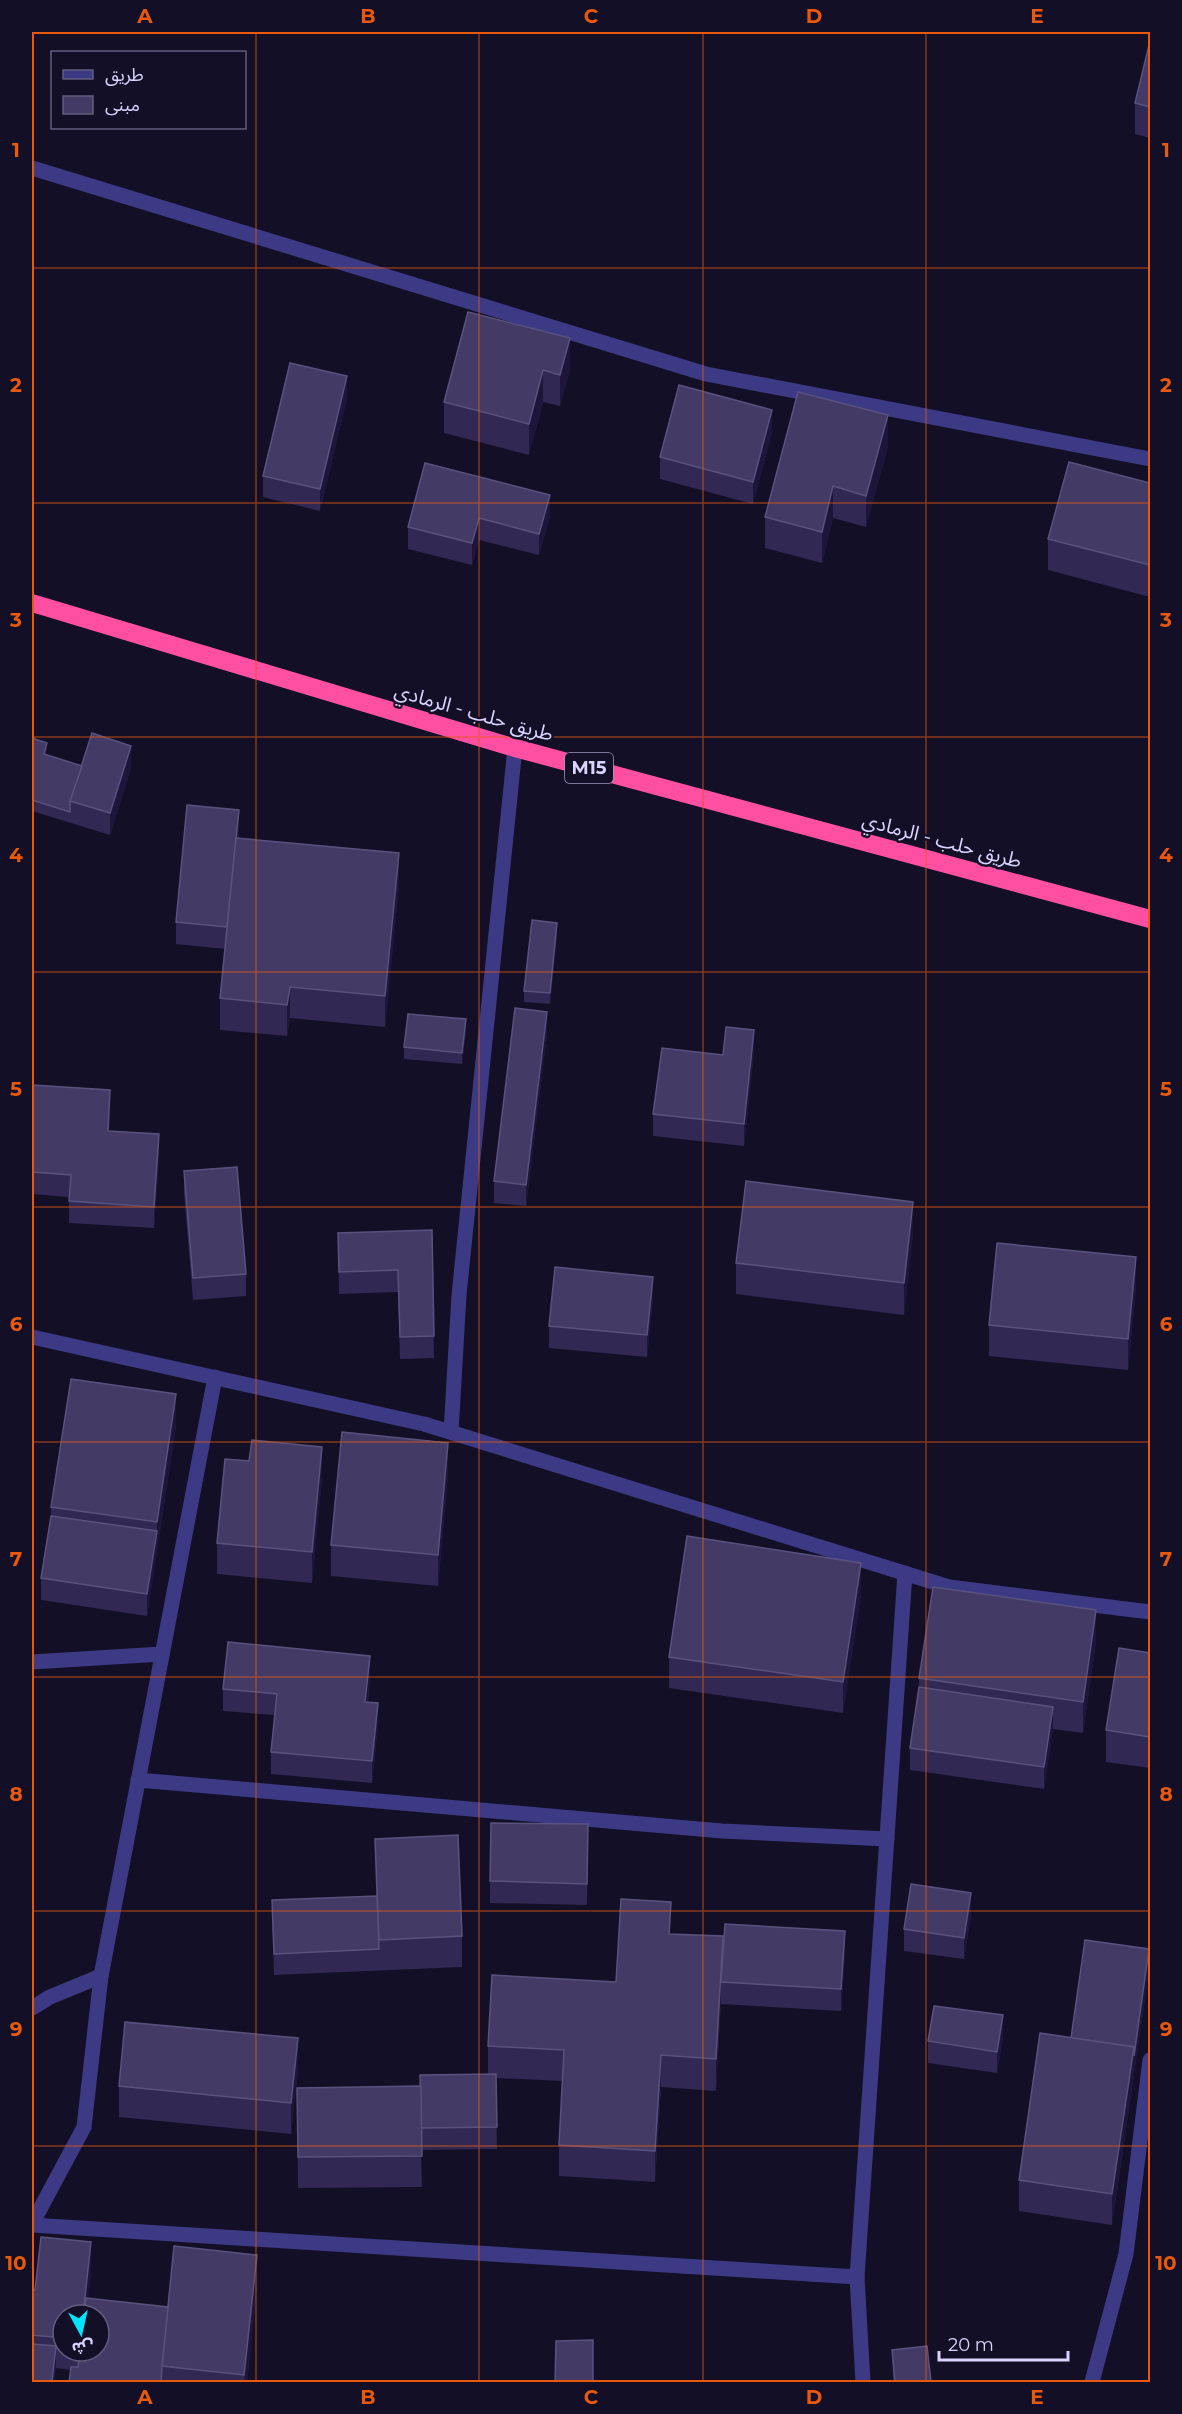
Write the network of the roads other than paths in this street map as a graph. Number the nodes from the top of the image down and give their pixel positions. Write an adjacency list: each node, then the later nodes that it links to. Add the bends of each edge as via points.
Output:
1 (32, 168): 2 (street, via 706,374)
2 (1150, 459)
3 (32, 603): 4 (highway, طريق حلب - الرمادي / M15)
4 (515, 748): 5 (highway, طريق حلب - الرمادي / M15); 8 (street, via 459,1295)
5 (1150, 919)
6 (32, 1337): 7 (street)
7 (215, 1377): 8 (street); 11 (street)
8 (451, 1432): 9 (street)
9 (905, 1573): 10 (street, via 949,1587); 14 (street)
10 (1150, 1612)
11 (162, 1654): 12 (street); 13 (street)
12 (32, 1662)
13 (138, 1780): 14 (street, via 722,1831); 15 (street)
14 (887, 1839): 19 (street)
15 (101, 1976): 16 (street); 18 (street, via 84,2127)
16 (32, 2008)
17 (1150, 2060): 21 (street, via 1126,2254)
18 (32, 2225): 19 (street)
19 (857, 2277): 20 (street)
20 (863, 2382)
21 (1092, 2382)

